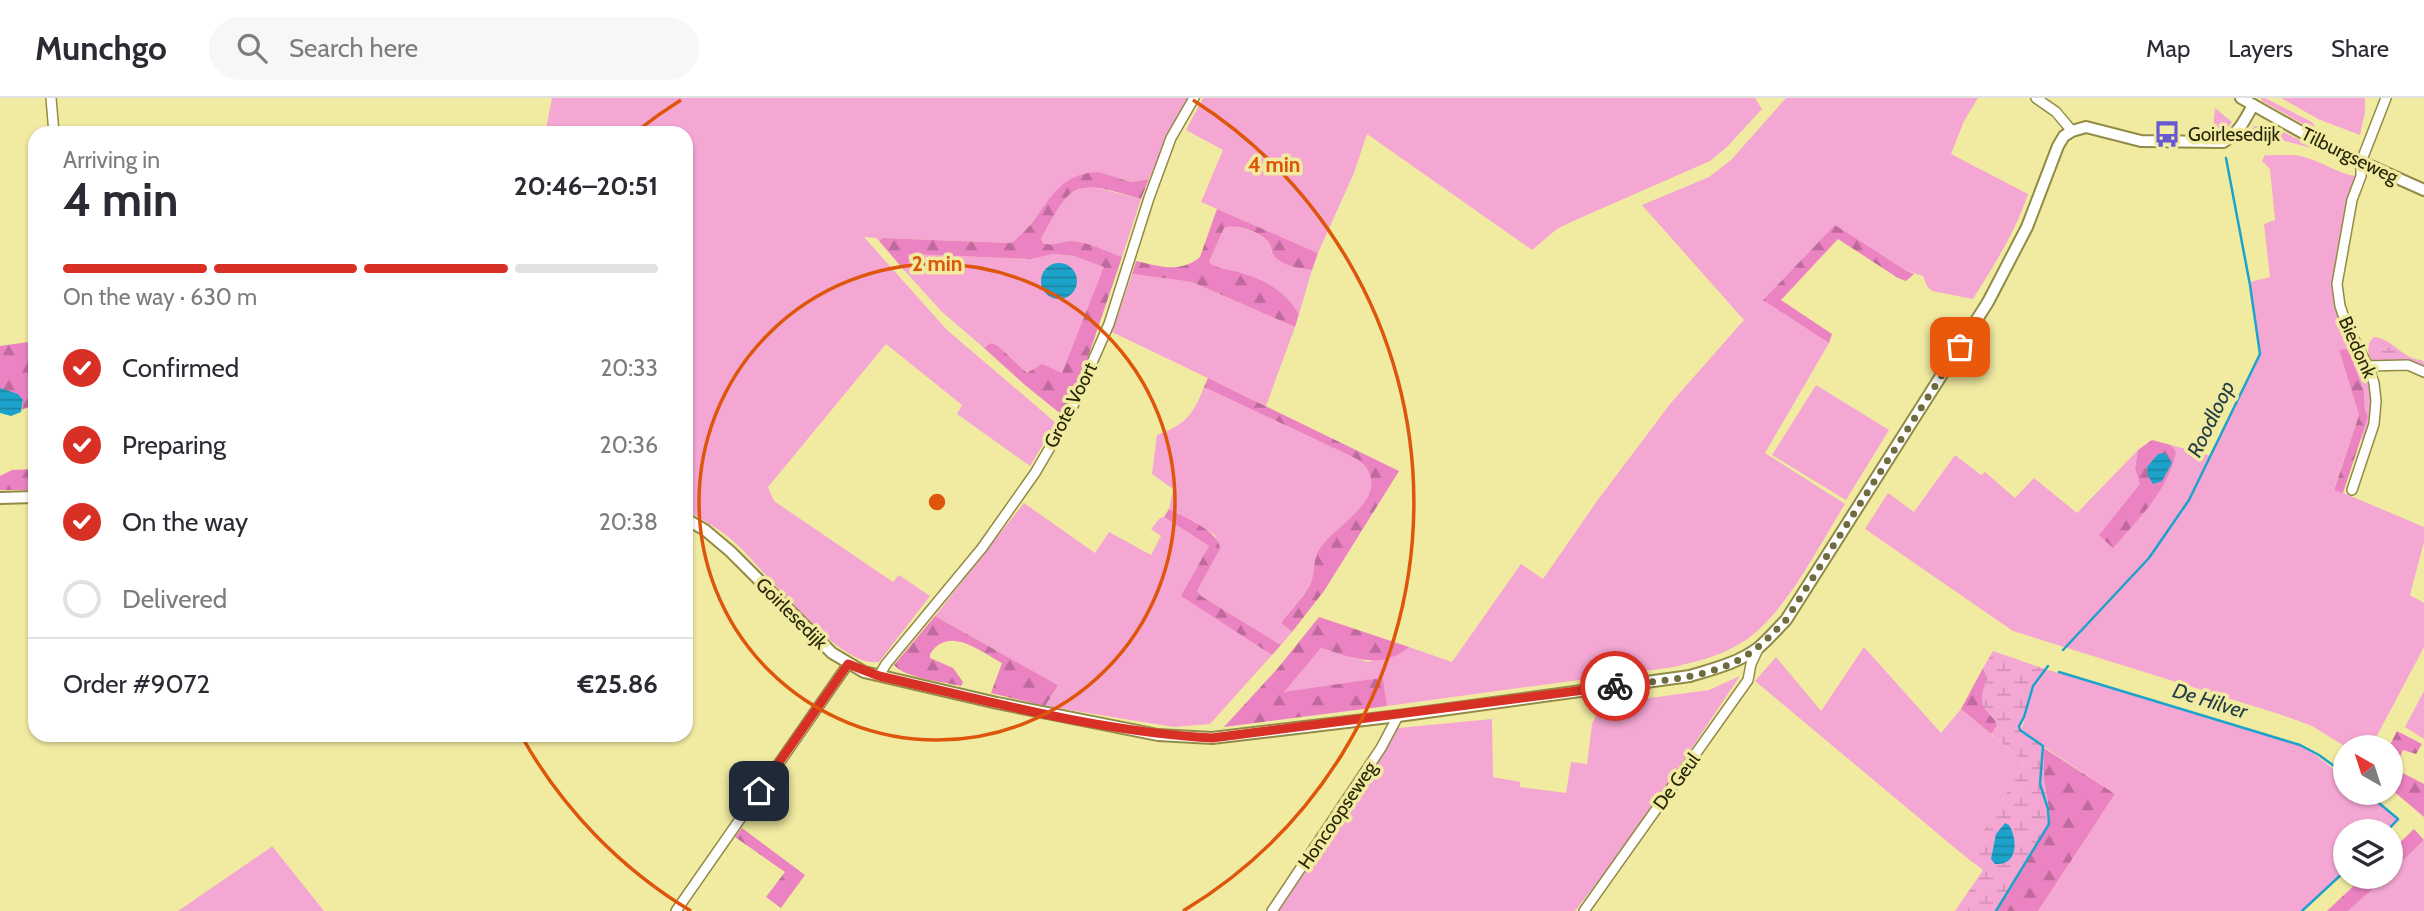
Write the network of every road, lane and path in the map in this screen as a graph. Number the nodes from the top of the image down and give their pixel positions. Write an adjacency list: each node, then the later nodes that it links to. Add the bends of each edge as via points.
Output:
1 (51, 98): 7 (street)
2 (1194, 98): 19 (street, Grote Voort, via 1171,138 1108,324 1069,415 990,538)
3 (2036, 98): 8 (street)
4 (2241, 98): 6 (street, Tilburgseweg)
5 (2386, 98): 9 (street, Biedonk)
6 (2253, 105): 8 (street, via 2242,125 2222,142 2141,141 2086,128); 9 (street, Tilburgseweg)
7 (53, 126)
8 (2072, 131): 17 (street, Goirlesedijk, via 2058,145 2026,227 1988,302 1786,620)
9 (2361, 162): 10 (street, Tilburgseweg); 11 (street, Biedonk, via 2337,295)
10 (2424, 190)
11 (2368, 366): 12 (street, via 2408,365); 13 (street, Biedonk, via 2375,392 2374,424)
12 (2424, 372)
13 (2352, 490)
14 (28, 497): 15 (street)
15 (0, 498)
16 (693, 523): 18 (street, Goirlesedijk, via 731,552)
17 (1758, 647): 20 (street, Goirlesedijk, via 1723,666 1690,676); 23 (street, De Geul, via 1748,680)
18 (848, 664): 19 (street, Goirlesedijk); 21 (street)
19 (879, 676): 20 (street, Goirlesedijk, via 1158,735 1212,738)
20 (1398, 716): 22 (street, Honcoopseweg)
21 (676, 911)
22 (1272, 911)
23 (1584, 911)

